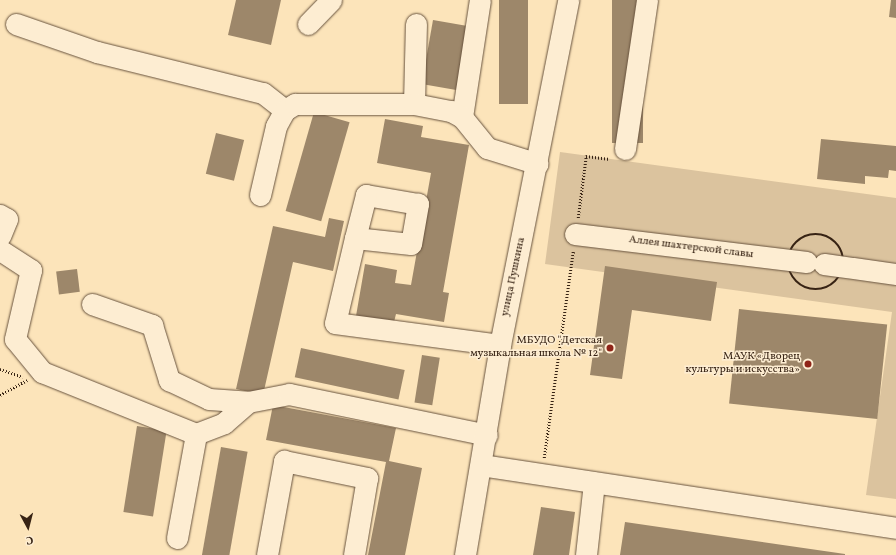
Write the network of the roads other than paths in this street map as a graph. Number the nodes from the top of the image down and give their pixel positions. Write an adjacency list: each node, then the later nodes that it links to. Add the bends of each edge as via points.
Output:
1 (331, 0): 6 (street)
2 (480, 0): 10 (street)
3 (568, 0): 12 (street, улица Пушкина)
4 (647, 0): 11 (street)
5 (16, 24): 9 (street, via 97,52 263,93)
6 (308, 24)
7 (416, 24): 8 (street)
8 (414, 104): 9 (street, via 311,102 295,104); 10 (street)
9 (285, 110): 13 (street, via 276,126)
10 (462, 117): 12 (street, via 487,148)
11 (625, 150)
12 (538, 164): 21 (street, улица Пушкина)
13 (260, 195)
14 (0, 215): 16 (street, via 7,219)
15 (575, 234): 19 (street, Аллея шахтерской славы)
16 (0, 236)
17 (355, 238): 21 (street, via 335,323)
18 (0, 250): 23 (street, via 31,270 15,339 42,372)
19 (896, 274)
20 (92, 304): 22 (street, via 152,325 169,380 209,399)
21 (500, 345): 24 (street, улица Пушкина)
22 (248, 402): 23 (street, via 224,424); 24 (street, via 289,394)
23 (196, 434): 28 (street)
24 (487, 434): 25 (street, улица Пушкина)
25 (482, 465): 26 (street); 31 (street, улица Пушкина)
26 (594, 482): 27 (street); 32 (street)
27 (896, 528)
28 (177, 538)
29 (267, 555): 30 (street, via 284,461 367,478)
30 (354, 555)
31 (465, 555)
32 (586, 555)

